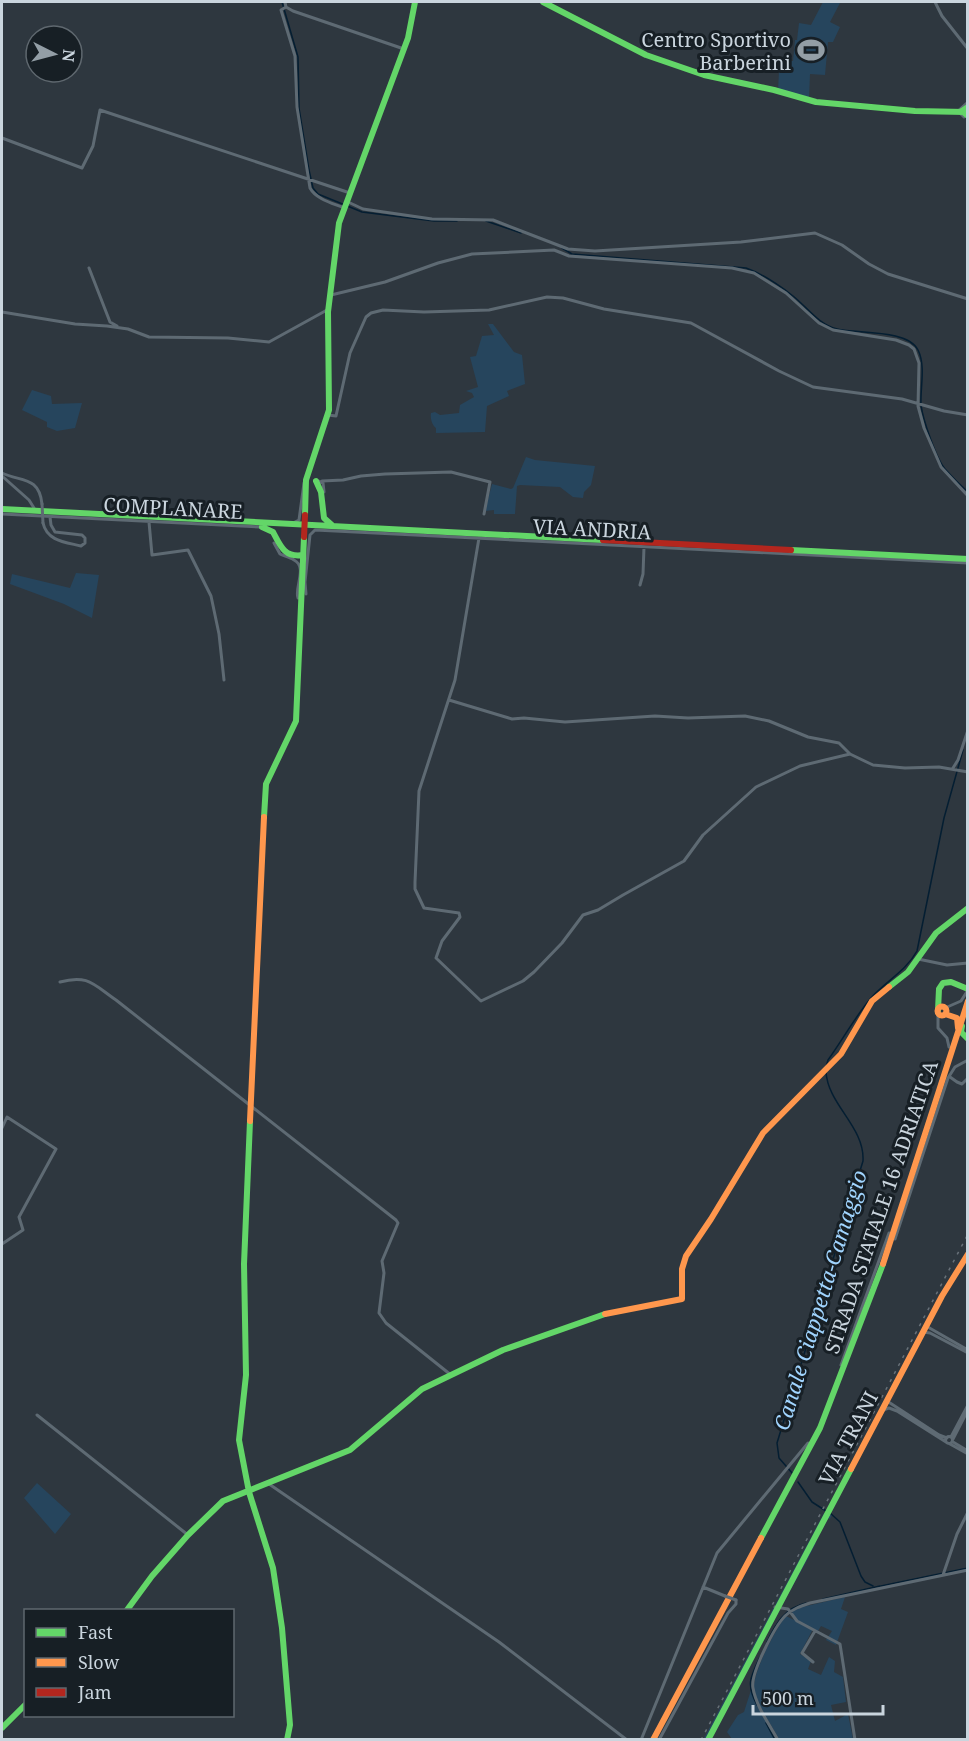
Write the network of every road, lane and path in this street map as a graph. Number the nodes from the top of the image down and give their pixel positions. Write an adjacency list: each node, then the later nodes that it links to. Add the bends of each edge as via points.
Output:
1 (285, 2): 5 (street)
2 (415, 2): 6 (main road)
3 (543, 2): 8 (main road, via 646,55 704,75 816,102 915,111)
4 (935, 2): 7 (street)
5 (285, 8): 6 (street); 10 (street, via 281,10 295,56 297,106)
6 (404, 49): 11 (main road)
7 (968, 49)
8 (965, 111)
9 (2, 138): 10 (street, via 82,168 93,146 100,110)
10 (311, 180): 11 (street); 12 (street, via 316,195)
11 (350, 193): 12 (main road)
12 (345, 204): 14 (main road, via 339,223); 15 (street, via 432,219 493,220 567,249 722,243 814,233 842,244 886,273)
13 (89, 268): 19 (street, via 110,322)
14 (331, 295): 16 (main road); 20 (street, via 472,254 554,250 569,256 746,270 786,293 824,326)
15 (968, 299)
16 (329, 309): 19 (street, via 272,341); 22 (main road)
17 (2, 312): 19 (street, via 93,324)
18 (883, 332): 20 (street)
19 (143, 336)
20 (883, 338): 21 (street, via 904,342 914,349 919,363)
21 (920, 404): 22 (street, via 813,387 691,323 547,297 489,310 371,313 350,353 336,416); 23 (street); 28 (street, via 924,428 941,467)
22 (328, 415): 26 (main road, via 313,460)
23 (968, 415)
24 (4, 476): 25 (street); 27 (street)
25 (14, 476): 27 (street, via 9,482); 38 (street, bridge, via 35,485 40,494 43,523 53,538 81,546 85,543 82,536 55,532)
26 (312, 480): 35 (street, COMPLANARE, via 303,488 299,519 295,523); 36 (main road, via 321,490); 37 (street, via 451,472 490,482); 46 (main road, bridge); 47 (street, VIA ANDRIA, via 323,484 326,519 334,525)
27 (11, 486): 29 (street)
28 (968, 496)
29 (31, 502): 30 (street); 31 (street); 32 (street)
30 (24, 509): 31 (street, COMPLANARE); 34 (street, COMPLANARE)
31 (31, 509): 32 (street, COMPLANARE)
32 (38, 509): 33 (street, COMPLANARE)
33 (81, 509)
34 (2, 511): 38 (street, COMPLANARE); 40 (main road); 41 (main road)
35 (99, 512)
36 (323, 514): 41 (main road, via 316,524); 42 (main road, via 328,524)
37 (484, 514)
38 (50, 517): 39 (street, COMPLANARE)
39 (149, 522): 49 (street, COMPLANARE, via 268,529 274,535 278,552 299,565); 50 (street, via 152,555 188,550 211,596)
40 (252, 525): 41 (main road); 44 (main road, via 271,528)
41 (300, 526): 42 (main road); 44 (main road, via 281,532); 47 (main road)
42 (342, 527): 47 (main road)
43 (479, 538): 45 (street, VIA ANDRIA); 49 (street, VIA ANDRIA, via 313,531); 51 (street)
44 (277, 541): 46 (main road, via 283,551)
45 (644, 547): 47 (street, VIA ANDRIA, via 933,562); 48 (street)
46 (300, 554): 49 (main road)
47 (968, 560)
48 (640, 585)
49 (301, 594): 69 (main road, via 296,721 266,784)
50 (224, 680)
51 (449, 700): 53 (street, via 512,719 565,722 745,716 835,741); 53 (street, via 419,791 415,886 424,908 459,913 436,958 480,1001 534,972 583,915 684,861 703,835 756,787 800,766)
52 (968, 730): 54 (street)
53 (850, 754): 54 (street, via 877,766)
54 (956, 769): 55 (street)
55 (968, 772)
56 (968, 908): 57 (main road, via 936,933)
57 (918, 959): 58 (street, via 947,965); 76 (main road, via 872,1001 836,1059 763,1133 686,1256 682,1299 597,1316 503,1350)
58 (968, 963)
59 (60, 982): 69 (street, via 75,977 88,980)
60 (967, 990): 62 (street, via 963,999); 62 (main road, via 946,981 938,998)
61 (967, 1005): 62 (main road, via 960,1014); 63 (main road, STRADA STATALE 16 ADRIATICA); 65 (main road, STRADA STATALE 16 ADRIATICA)
62 (944, 1010): 65 (main road, via 958,1020); 90 (street, via 937,1023 950,1047 865,1303 813,1436 717,1553)
63 (962, 1026): 64 (main road); 65 (main road, STRADA STATALE 16 ADRIATICA)
64 (967, 1039): 65 (main road)
65 (955, 1043): 101 (main road, STRADA STATALE 16 ADRIATICA, via 870,1308 822,1428)
66 (968, 1060): 67 (street, via 955,1067)
67 (949, 1076): 68 (street, via 960,1084); 71 (street)
68 (968, 1078)
69 (252, 1106): 76 (street, via 398,1223 382,1261 379,1313 386,1323); 85 (main road, via 244,1264 246,1375 239,1440)
70 (2, 1128): 72 (street, via 7,1117 56,1149 19,1217 22,1230)
71 (896, 1239)
72 (2, 1244)
73 (968, 1254): 74 (main road, VIA TRANI)
74 (925, 1329): 75 (street); 77 (main road, VIA TRANI)
75 (968, 1352)
76 (451, 1375): 84 (main road, via 411,1398 350,1450)
77 (886, 1401): 80 (main road, VIA TRANI); 82 (street)
78 (968, 1405): 82 (street)
79 (968, 1410): 82 (street)
80 (881, 1411): 82 (street, via 890,1408); 91 (main road, VIA TRANI)
81 (37, 1415): 87 (street)
82 (950, 1440): 83 (street)
83 (968, 1453)
84 (269, 1484): 85 (main road); 99 (street, via 499,1642)
85 (249, 1492): 87 (main road, via 223,1501); 98 (main road, via 273,1568 290,1725)
86 (968, 1512): 89 (street)
87 (188, 1535): 92 (main road)
88 (968, 1570): 89 (street)
89 (944, 1573): 93 (street)
90 (703, 1587): 100 (street); 101 (street, bridge, via 736,1600 736,1604)
91 (776, 1607): 93 (street); 102 (main road, VIA TRANI)
92 (129, 1609)
93 (789, 1611): 94 (street); 103 (street, via 774,1631 752,1681 758,1703)
94 (814, 1631): 95 (street, via 802,1653); 104 (street, via 841,1646)
95 (813, 1662)
96 (24, 1706): 97 (main road)
97 (2, 1728)
98 (287, 1740)
99 (627, 1740)
100 (641, 1740)
101 (656, 1740)
102 (708, 1740)
103 (778, 1740)
104 (855, 1740)

